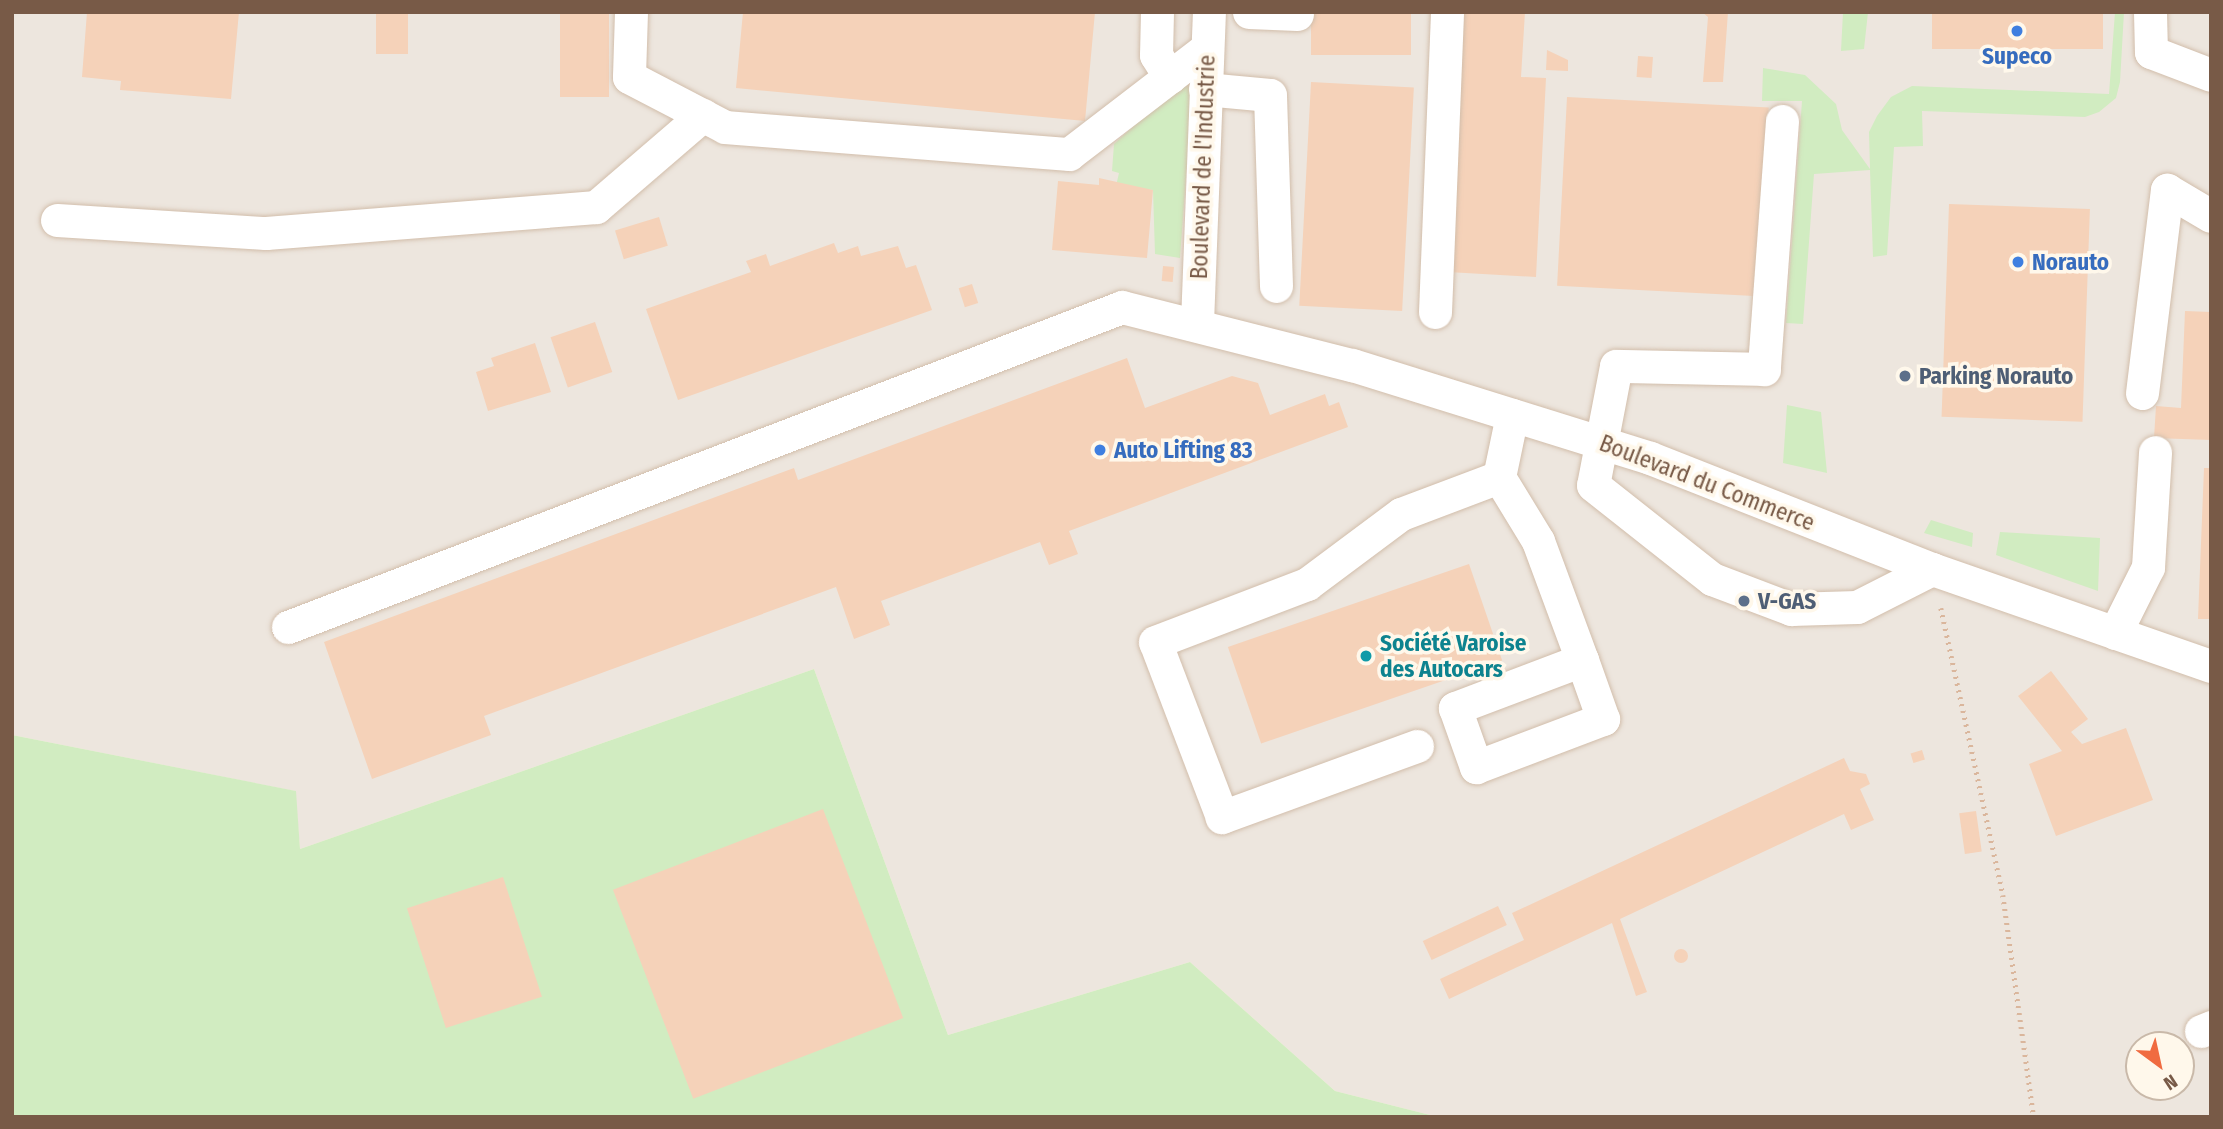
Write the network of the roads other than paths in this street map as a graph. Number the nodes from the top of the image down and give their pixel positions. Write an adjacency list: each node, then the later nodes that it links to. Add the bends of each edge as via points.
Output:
1 (631, 12): 12 (street, via 629,77)
2 (1157, 12): 10 (street, via 1156,55)
3 (1209, 12): 8 (street, Boulevard de l'Industrie)
4 (1250, 12): 7 (street)
5 (1447, 12): 17 (street)
6 (2150, 12): 9 (street, via 2151,52)
7 (1297, 14)
8 (1207, 48): 10 (street); 11 (street, Boulevard de l'Industrie)
9 (2211, 75)
10 (1170, 77): 12 (street, via 1069,154 725,127)
11 (1205, 89): 16 (street, via 1270,95); 18 (street, Boulevard de l'Industrie)
12 (703, 115): 15 (street, via 596,207 266,233)
13 (1782, 121): 21 (street, via 1764,369 1616,366)
14 (2211, 216): 19 (street, via 2168,190)
15 (57, 220)
16 (1276, 286)
17 (1435, 313)
18 (1197, 323): 20 (street, Boulevard du Commerce); 25 (street, Boulevard du Commerce, via 1122,307)
19 (2142, 393)
20 (1512, 415): 21 (street, Boulevard du Commerce); 23 (street)
21 (1603, 443): 24 (street, Boulevard du Commerce); 24 (street, via 1593,485 1723,583 1791,609 1857,607)
22 (2155, 452): 26 (street, via 2148,567)
23 (1499, 477): 27 (street, via 1538,541); 29 (street, via 1401,514 1307,584 1155,642 1222,817)
24 (1932, 569): 26 (street, Boulevard du Commerce)
25 (288, 627)
26 (2115, 633): 28 (street, Boulevard du Commerce)
27 (1582, 660)
28 (2211, 666)
29 (1417, 746)

